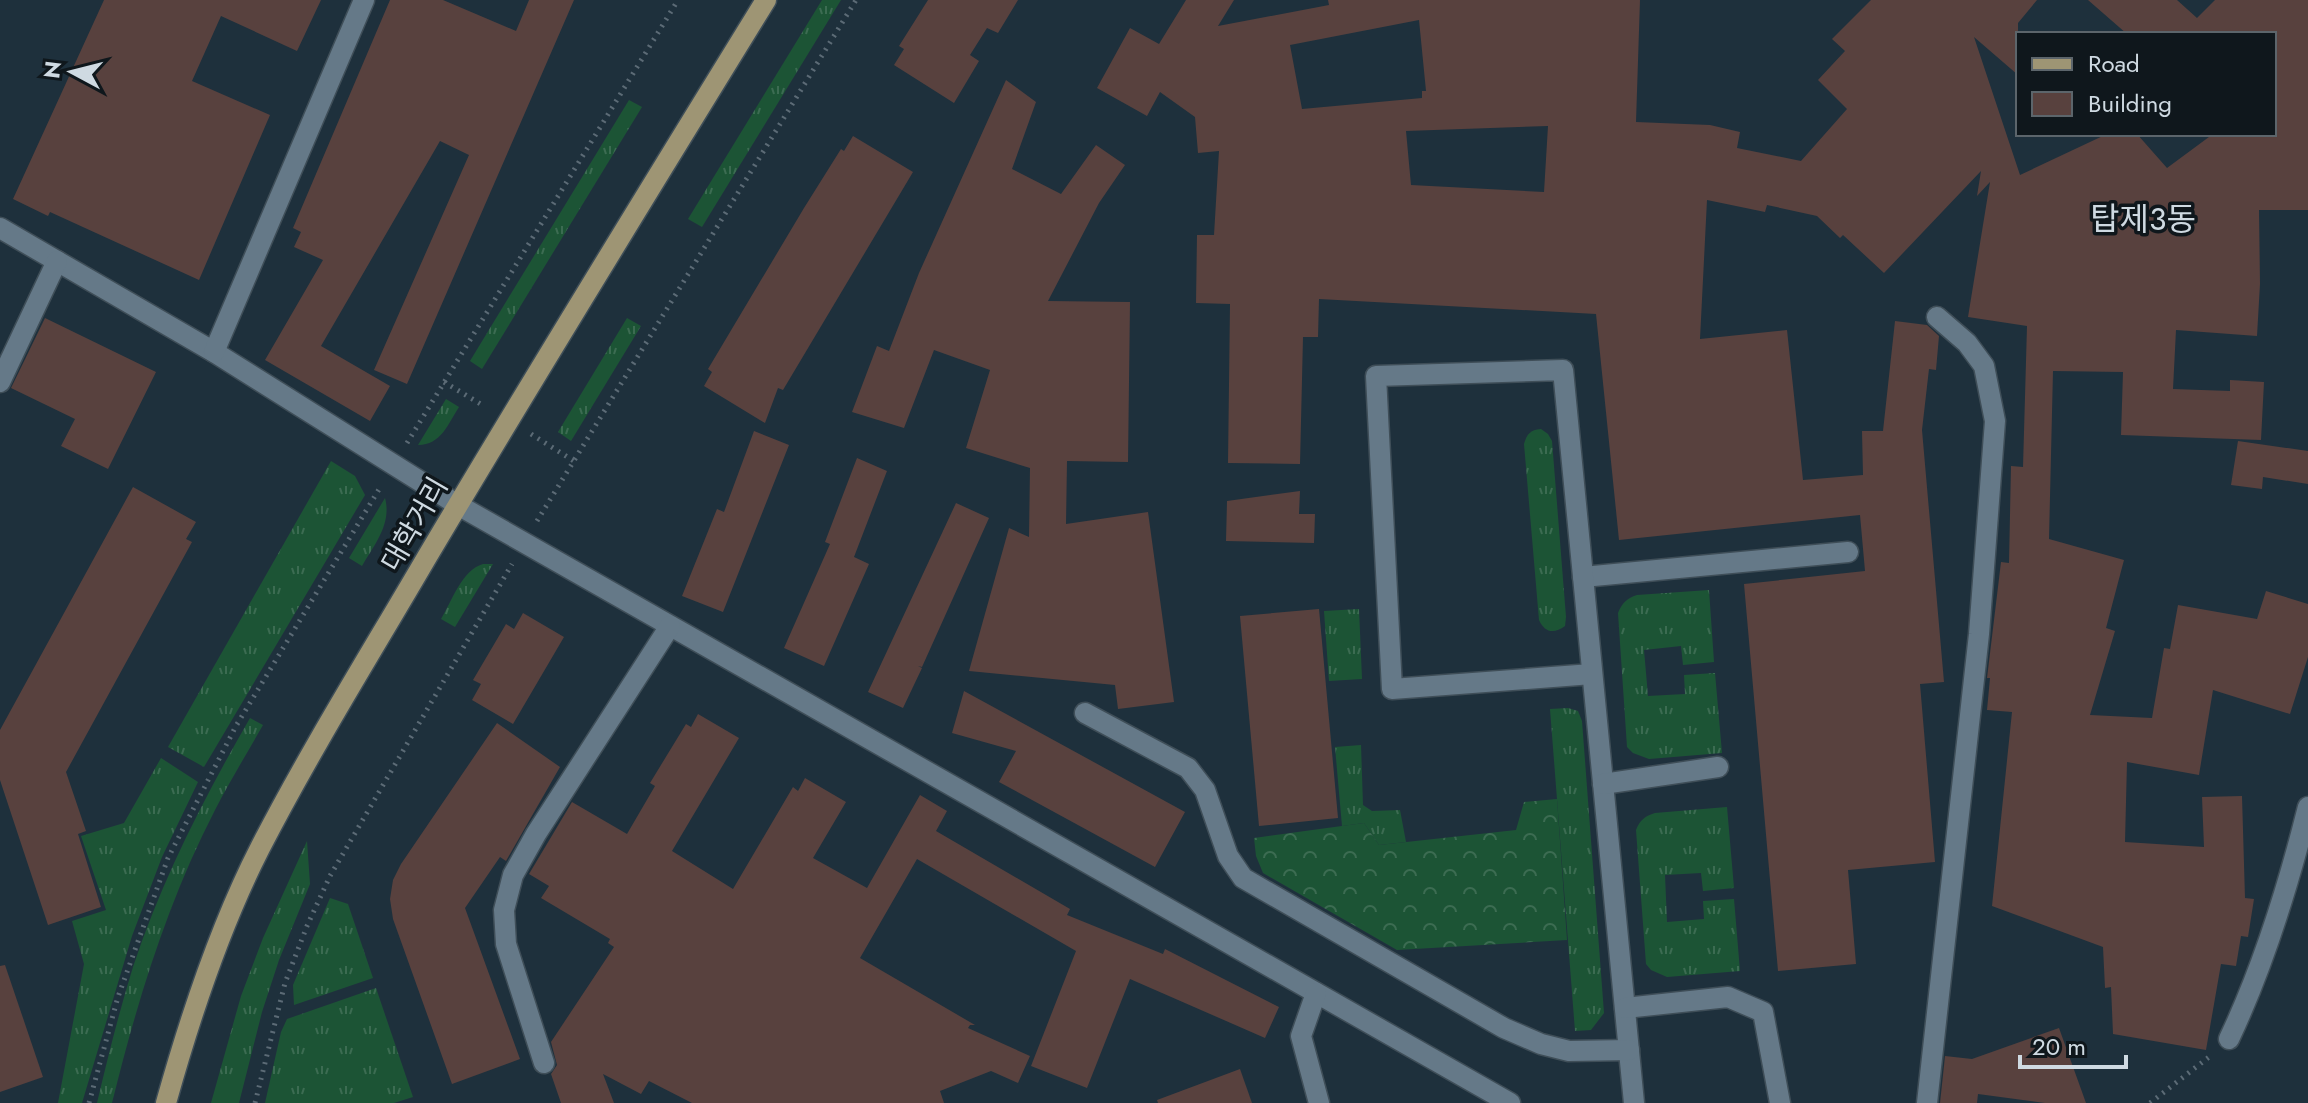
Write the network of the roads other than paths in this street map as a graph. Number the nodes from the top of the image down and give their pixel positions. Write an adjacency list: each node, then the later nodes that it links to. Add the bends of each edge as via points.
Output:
1 (364, 0): 6 (street)
2 (766, 0): 8 (main road, 대학거리)
3 (0, 228): 4 (street)
4 (57, 261): 6 (street); 7 (street)
5 (1937, 317): 27 (street, via 1984,366 1995,421 1979,634)
6 (214, 352): 8 (street)
7 (0, 382)
8 (458, 505): 11 (street); 22 (main road, 대학거리, via 259,850 219,941)
9 (1848, 552): 10 (street)
10 (1583, 577): 12 (street); 12 (street, via 1563,370 1376,376 1392,689)
11 (670, 626): 17 (street); 21 (street, via 513,875 504,910 506,944)
12 (1592, 674): 15 (street)
13 (1085, 713): 20 (street, via 1188,768 1205,790 1228,856 1243,878 1504,1028 1569,1051)
14 (1718, 767): 15 (street)
15 (1603, 784): 18 (street)
16 (2308, 807): 19 (street, via 2287,889)
17 (1316, 993): 23 (street, via 1301,1036); 24 (street)
18 (1625, 1008): 20 (street); 26 (street, via 1728,997 1763,1012)
19 (2229, 1039)
20 (1629, 1050): 25 (street)
21 (544, 1063)
22 (166, 1103)
23 (1319, 1103)
24 (1510, 1103)
25 (1634, 1103)
26 (1780, 1103)
27 (1927, 1103)

